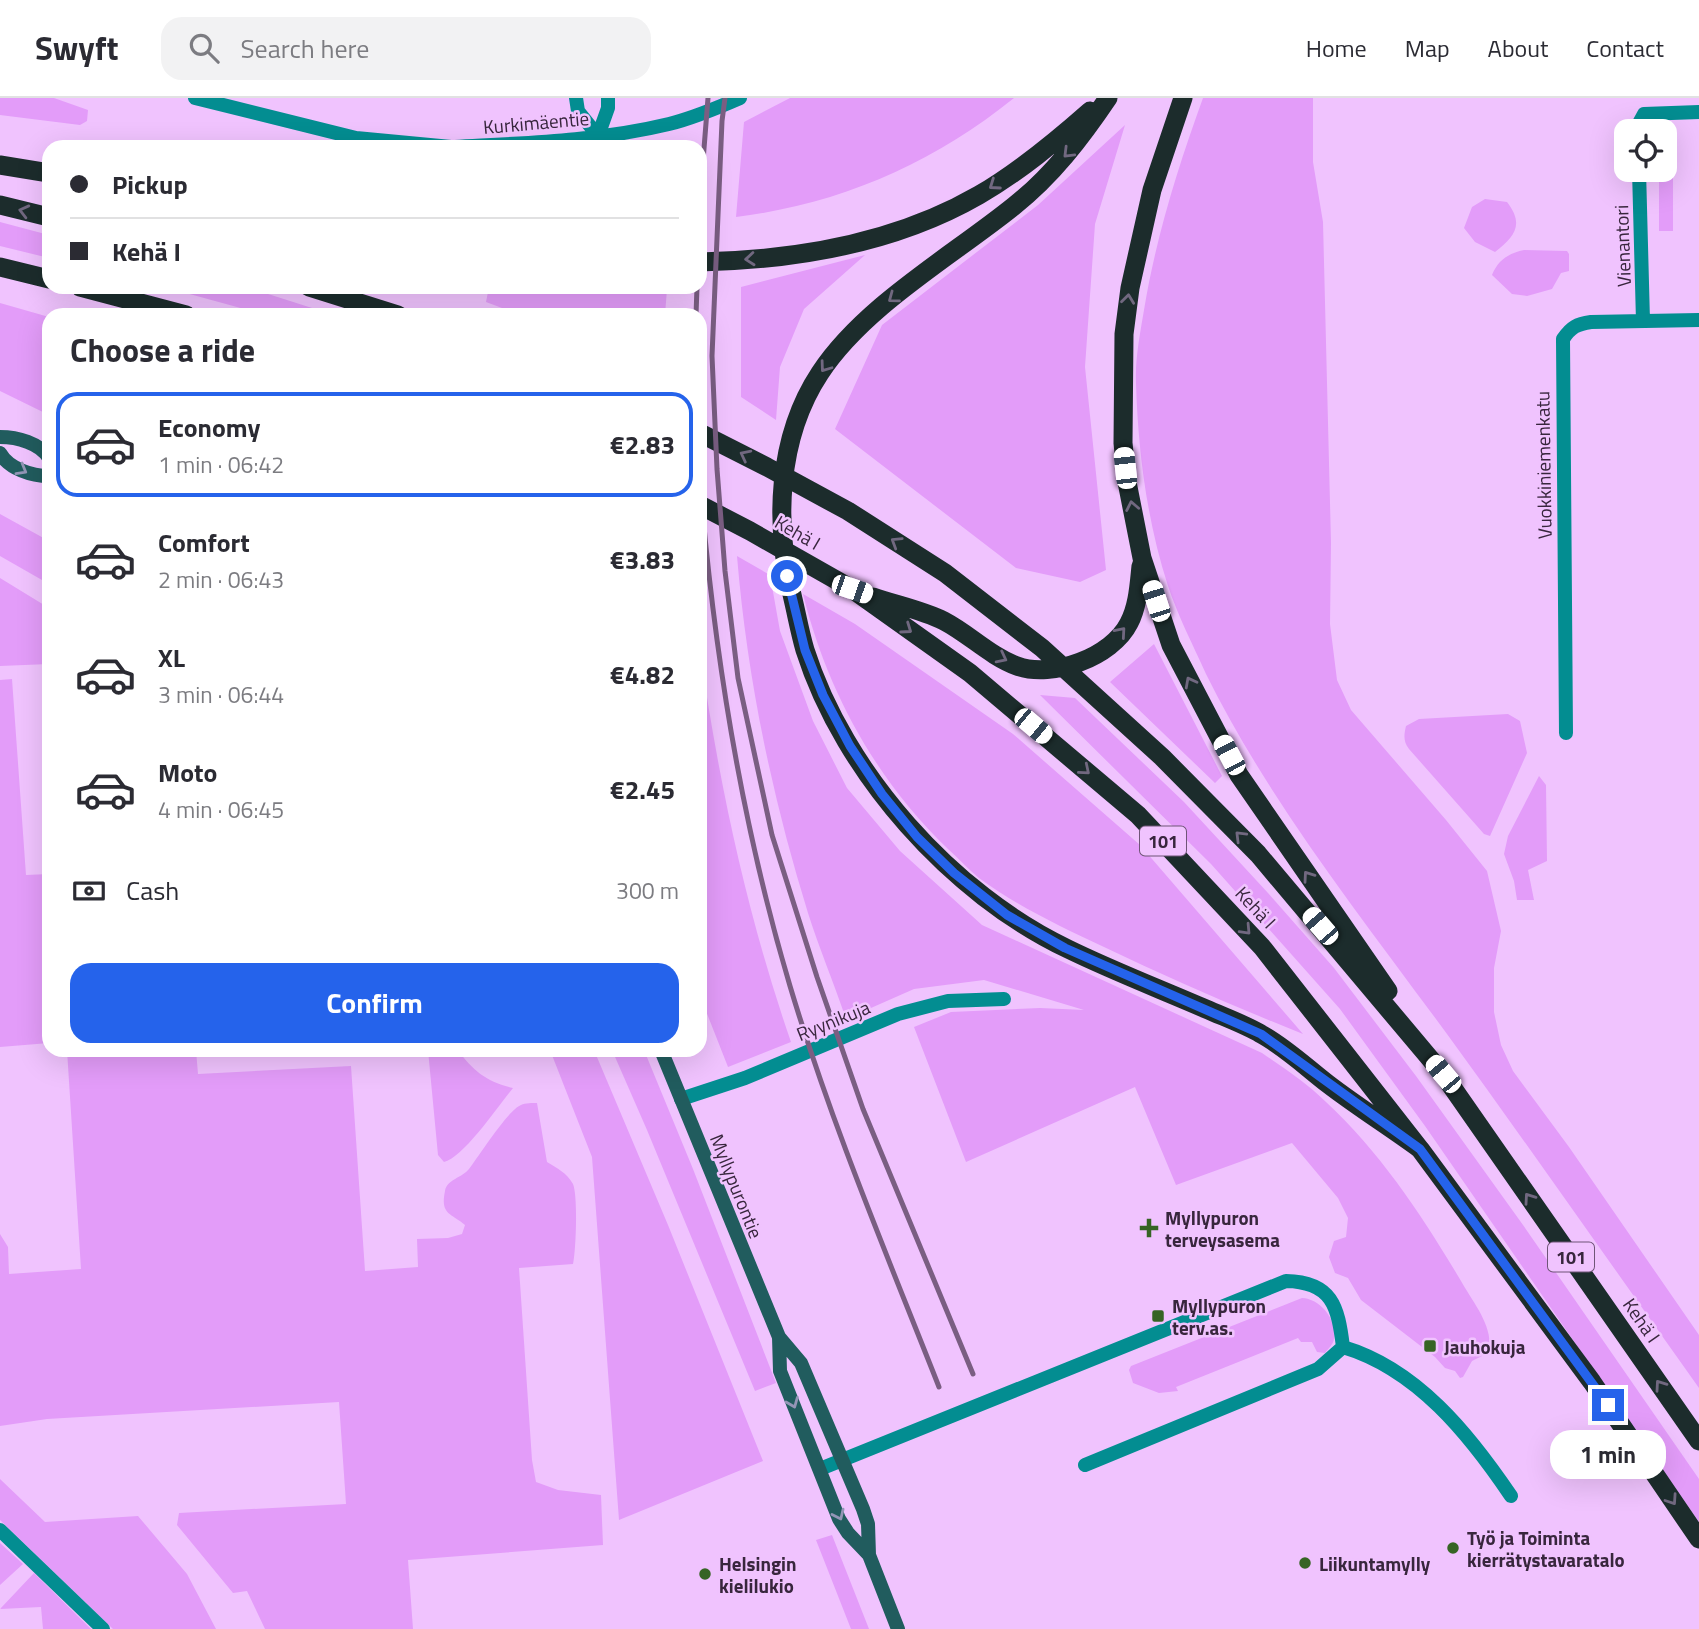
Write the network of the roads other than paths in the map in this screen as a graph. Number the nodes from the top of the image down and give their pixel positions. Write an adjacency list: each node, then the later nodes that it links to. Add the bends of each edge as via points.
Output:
1 (195, 98): 10 (street, Kurkimäentie)
2 (576, 98): 9 (street, via 578,111)
3 (608, 98): 9 (street)
4 (740, 98): 9 (street, Kurkimäentie, via 670,124)
5 (1107, 98): 17 (highway, one-way to 17, via 1054,143 979,195 893,233 801,255); 40 (highway, one-way to 40, via 1077,144 1018,203 870,315 820,372 794,427 782,493 787,576 805,650 850,746 882,794 954,873 1007,915 1065,948 1261,1034)
6 (1183, 98): 32 (highway, one-way to 6, via 1123,443 1124,334 1129,288 1152,190)
7 (1699, 112): 8 (street, via 1644,114)
8 (1641, 119)
9 (598, 136): 11 (street, Kurkimäentie)
10 (378, 140)
11 (565, 140)
12 (0, 165): 13 (highway)
13 (42, 172)
14 (1639, 182): 25 (street, Vienantori)
15 (0, 205): 16 (highway, one-way to 15)
16 (42, 216)
17 (707, 262)
18 (0, 267): 19 (highway)
19 (42, 277)
20 (106, 294): 22 (highway)
21 (331, 294): 23 (highway)
22 (160, 308)
23 (376, 308)
24 (1699, 320): 25 (street, Vuokkiniemenkatu)
25 (1643, 321): 35 (street, Vuokkiniemenkatu, via 1578,324 1563,339)
26 (0, 437): 28 (main road, via 18,437)
27 (707, 437): 34 (highway, Kehä I / 101, one-way to 27, via 945,573 848,512)
28 (42, 451)
29 (0, 453): 30 (main road, one-way to 30, via 33,476)
30 (42, 476)
31 (707, 509): 33 (highway, Kehä I / 101)
32 (1142, 558): 34 (highway, one-way to 32, via 1109,646 1129,625); 38 (highway, one-way to 32, via 1239,775 1171,645)
33 (852, 589): 34 (highway, one-way to 34, via 944,621 1018,666); 40 (highway, Kehä I / 101, one-way to 40, via 970,673 1138,815 1262,947)
34 (1065, 667): 38 (highway, Kehä I / 101, one-way to 34, via 1258,854)
35 (1566, 733)
36 (1004, 999): 39 (street, Ryynikuja, via 948,1001 898,1014 724,1086)
37 (664, 1057): 39 (main road, Myllypurontie)
38 (1443, 1074): 43 (highway, Kehä I / 101, one-way to 38)
39 (681, 1099): 41 (main road, Myllypurontie)
40 (1420, 1149): 49 (highway, Kehä I / 101, one-way to 49, via 1592,1382)
41 (779, 1337): 44 (main road, Myllypurontie, via 800,1363); 46 (main road, Myllypurontie, one-way to 46, via 780,1371)
42 (1343, 1347): 44 (street, via 1340,1322 1321,1288 1286,1281); 45 (street, via 1318,1370); 47 (street, via 1388,1365 1414,1385 1463,1431)
43 (1699, 1441)
44 (841, 1461): 46 (street); 50 (main road, Myllypurontie, via 868,1524)
45 (1085, 1465)
46 (820, 1469): 50 (main road, Myllypurontie, one-way to 50, via 839,1519)
47 (1511, 1496)
48 (0, 1530): 51 (street)
49 (1699, 1539)
50 (869, 1555): 52 (main road, Myllypurontie)
51 (103, 1629)
52 (898, 1629)

